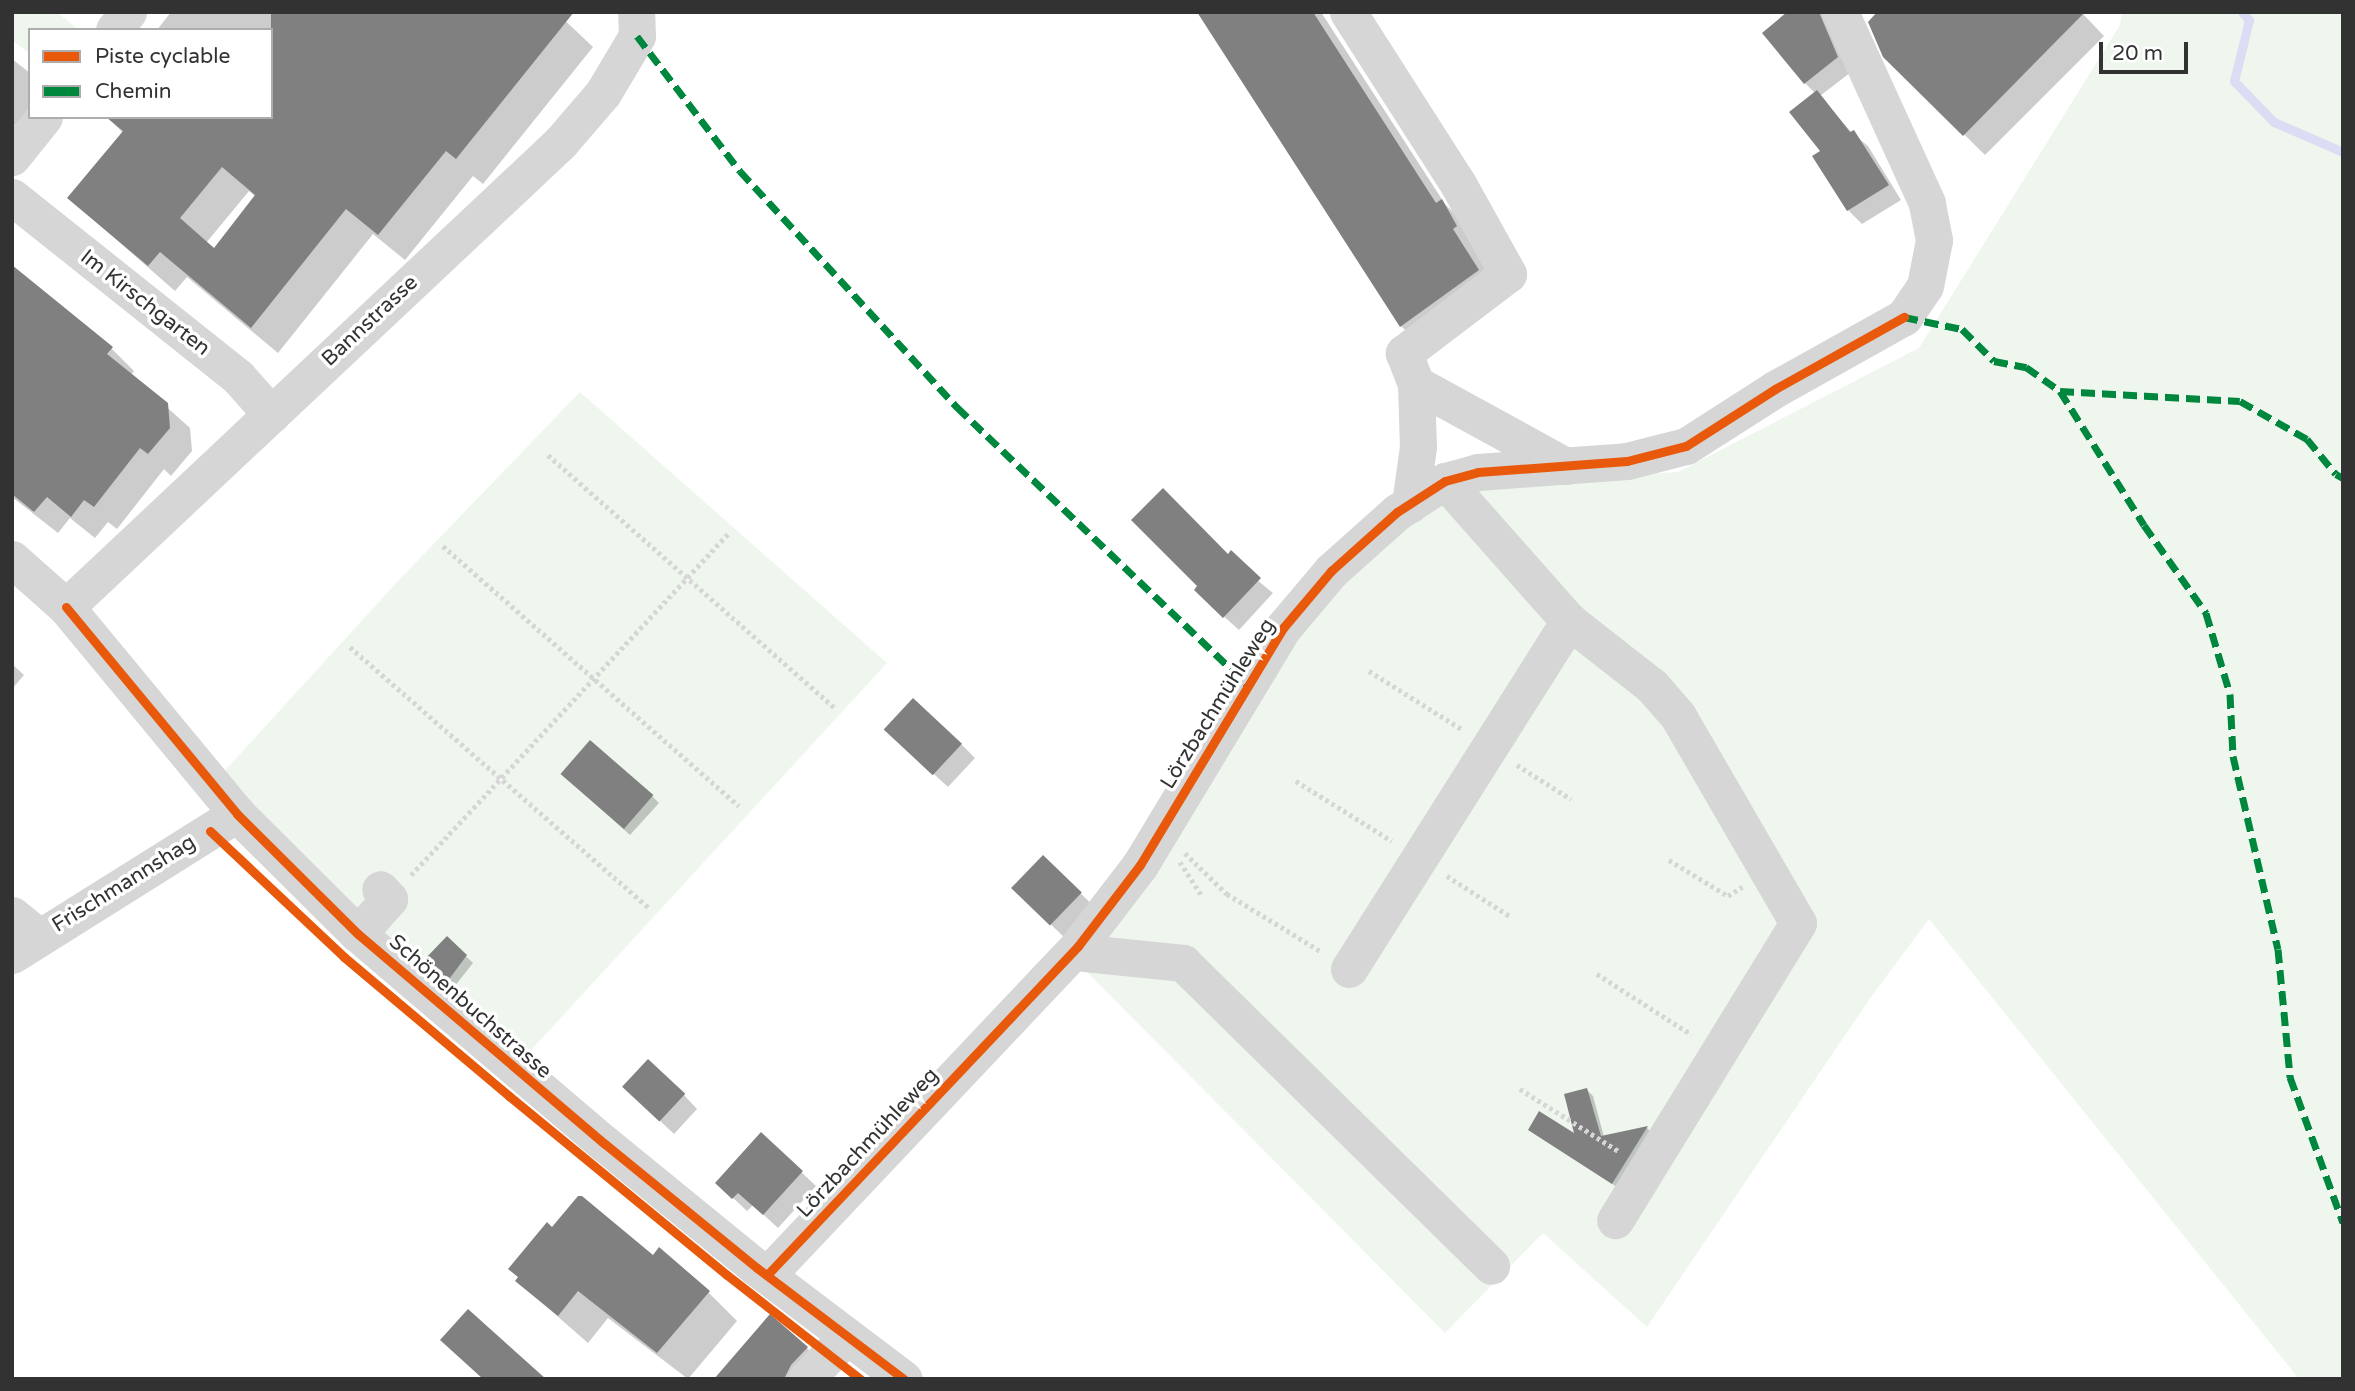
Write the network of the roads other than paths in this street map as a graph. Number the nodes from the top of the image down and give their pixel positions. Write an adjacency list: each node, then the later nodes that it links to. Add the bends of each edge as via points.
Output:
1 (128, 12): 5 (street)
2 (636, 12): 10 (street, Bannstrasse, via 637,36 603,93 560,143)
3 (1348, 12): 9 (street, via 1458,184 1508,274 1404,352)
4 (1840, 12): 11 (street, Lörzbachmühleweg, via 1927,203 1934,240 1925,286 1904,317 1775,388 1686,446 1627,461)
5 (116, 28)
6 (42, 119): 7 (street)
7 (12, 156)
8 (12, 198): 10 (street, Im Kirschgarten, via 238,377)
9 (1416, 384): 11 (street); 13 (street, via 1418,447)
10 (271, 414): 15 (street, Bannstrasse)
11 (1566, 466): 12 (street, Lörzbachmühleweg, via 1478,472)
12 (1445, 481): 13 (street, Lörzbachmühleweg); 16 (street)
13 (1410, 504): 21 (street, Lörzbachmühleweg, via 1331,571 1283,628 1140,865)
14 (12, 559): 15 (street, Schönenbuchstrasse)
15 (66, 607): 17 (street, Schönenbuchstrasse)
16 (1569, 621): 22 (street); 23 (street, via 1652,686 1678,716 1798,923)
17 (237, 814): 19 (street, Schönenbuchstrasse); 20 (street, Frischmannshag)
18 (385, 894): 19 (street)
19 (358, 934): 25 (street, Schönenbuchstrasse, via 558,1106)
20 (21, 936)
21 (1078, 946): 24 (street, via 1086,953 1183,963); 25 (street, Lörzbachmühleweg)
22 (1349, 969)
23 (1615, 1220)
24 (1491, 1266)
25 (767, 1275): 26 (street, Schönenbuchstrasse)
26 (846, 1336): 27 (street); 28 (street, Schönenbuchstrasse)
27 (806, 1379)
28 (904, 1379)

